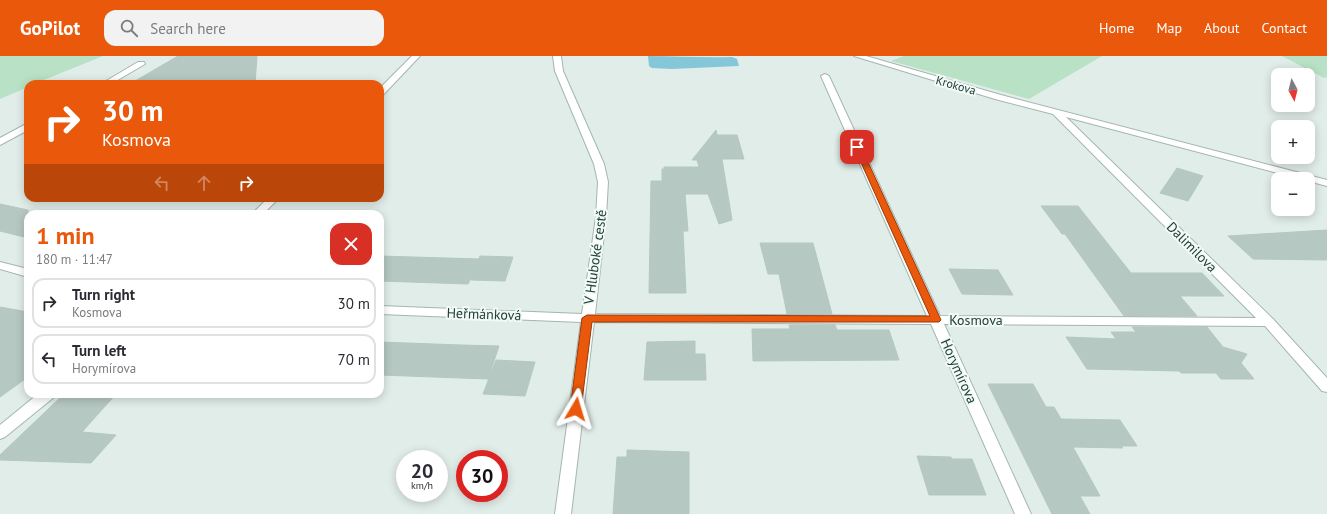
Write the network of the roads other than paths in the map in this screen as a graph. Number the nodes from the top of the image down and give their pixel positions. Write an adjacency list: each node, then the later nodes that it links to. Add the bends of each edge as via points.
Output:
1 (416, 56): 7 (street)
2 (557, 56): 17 (street, V Hluboké cestě, via 559,71 600,164 603,182 601,217)
3 (858, 56): 8 (street, Krokova, via 998,97)
4 (141, 64): 6 (street)
5 (825, 76): 18 (street, Horymírova)
6 (112, 80)
7 (384, 89)
8 (1054, 110): 11 (street, Krokova); 19 (street, Dalimilova)
9 (24, 128): 10 (street)
10 (0, 142)
11 (1327, 183)
12 (270, 202): 13 (street)
13 (261, 210)
14 (0, 265): 15 (street)
15 (24, 271)
16 (384, 310): 17 (street, Heřmánková)
17 (587, 318): 18 (street, Kosmova); 23 (street, V Hluboké cestě)
18 (936, 320): 19 (street, Kosmova); 24 (street, Horymírova)
19 (1268, 322): 20 (street, Dalimilova)
20 (1327, 387)
21 (43, 398): 22 (street)
22 (0, 433)
23 (563, 514)
24 (1023, 514)

